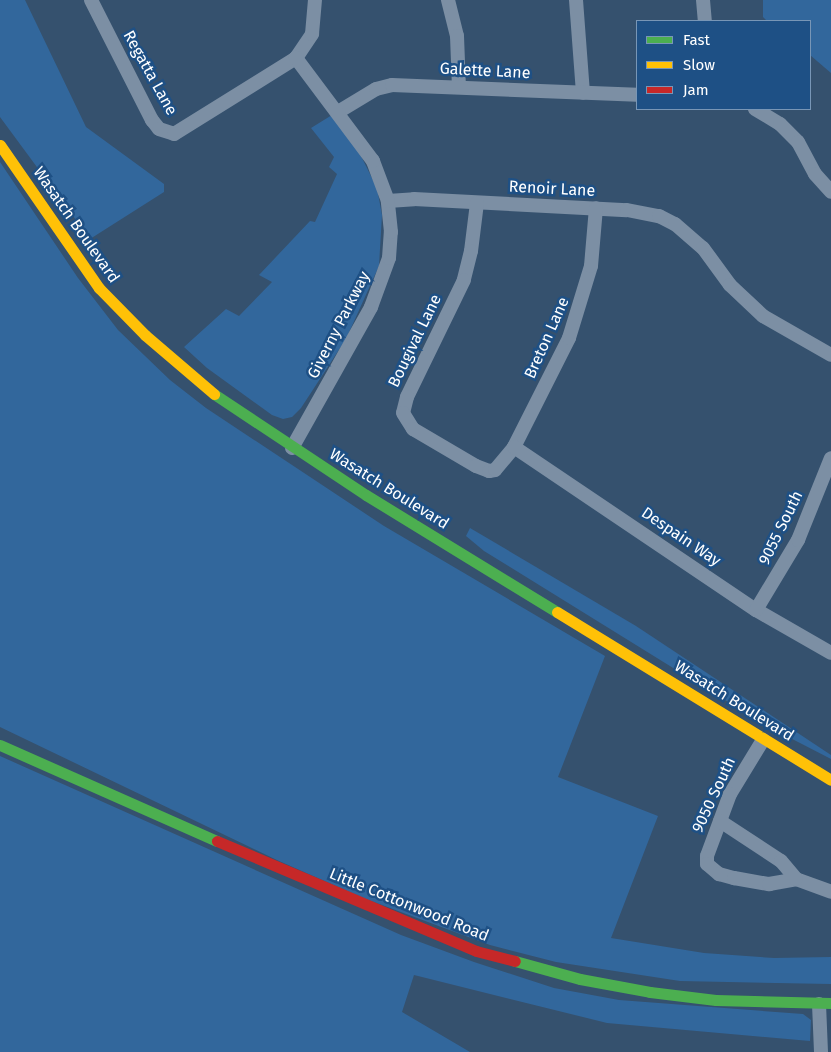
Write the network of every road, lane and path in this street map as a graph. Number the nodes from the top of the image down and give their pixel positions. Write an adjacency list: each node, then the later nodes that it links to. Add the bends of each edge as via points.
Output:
1 (91, 0): 7 (street, Regatta Lane, via 152,120 166,132 182,132)
2 (315, 0): 7 (street, via 312,34)
3 (448, 0): 8 (street, via 458,36)
4 (576, 0): 9 (street)
5 (703, 0): 6 (street)
6 (705, 20)
7 (296, 58): 12 (street, Giverny Parkway)
8 (459, 87): 9 (street, Galette Lane); 12 (street, Galette Lane, via 392,86 370,92)
9 (583, 93): 10 (street, Galette Lane)
10 (636, 96)
11 (757, 110): 14 (street, via 780,124 798,142 815,174)
12 (338, 112): 15 (street, Giverny Parkway, via 373,161)
13 (0, 145): 20 (main road, Wasatch Boulevard, via 83,267 116,306 206,388)
14 (831, 192)
15 (388, 201): 16 (street, Renoir Lane, via 414,199); 20 (street, Giverny Parkway, via 389,258 382,281 354,341)
16 (476, 203): 17 (street, Renoir Lane); 22 (street, Bougival Lane, via 464,280 407,397 403,413 412,429 476,466)
17 (596, 208): 18 (street, Renoir Lane, via 659,216 675,224 703,248 730,284 763,316); 19 (street, Breton Lane, via 591,266 583,299 569,338)
18 (831, 355)
19 (514, 447): 22 (street, Breton Lane); 23 (street, Despain Way)
20 (292, 448): 25 (main road, Wasatch Boulevard)
21 (831, 458): 23 (street, 9055 South, via 798,540)
22 (495, 470)
23 (756, 610): 24 (street, Despain Way)
24 (831, 653)
25 (763, 740): 27 (main road, Wasatch Boulevard); 28 (street, 9050 South, via 735,785)
26 (0, 745): 31 (main road, Little Cottonwood Road, via 335,894 476,951 580,980 650,992 716,1000)
27 (831, 780)
28 (720, 821): 29 (street, via 781,861); 29 (street, 9050 South, via 706,856 709,867 724,876 768,884)
29 (796, 879): 30 (street)
30 (831, 892)
31 (825, 1003): 32 (street)
32 (821, 1052)

